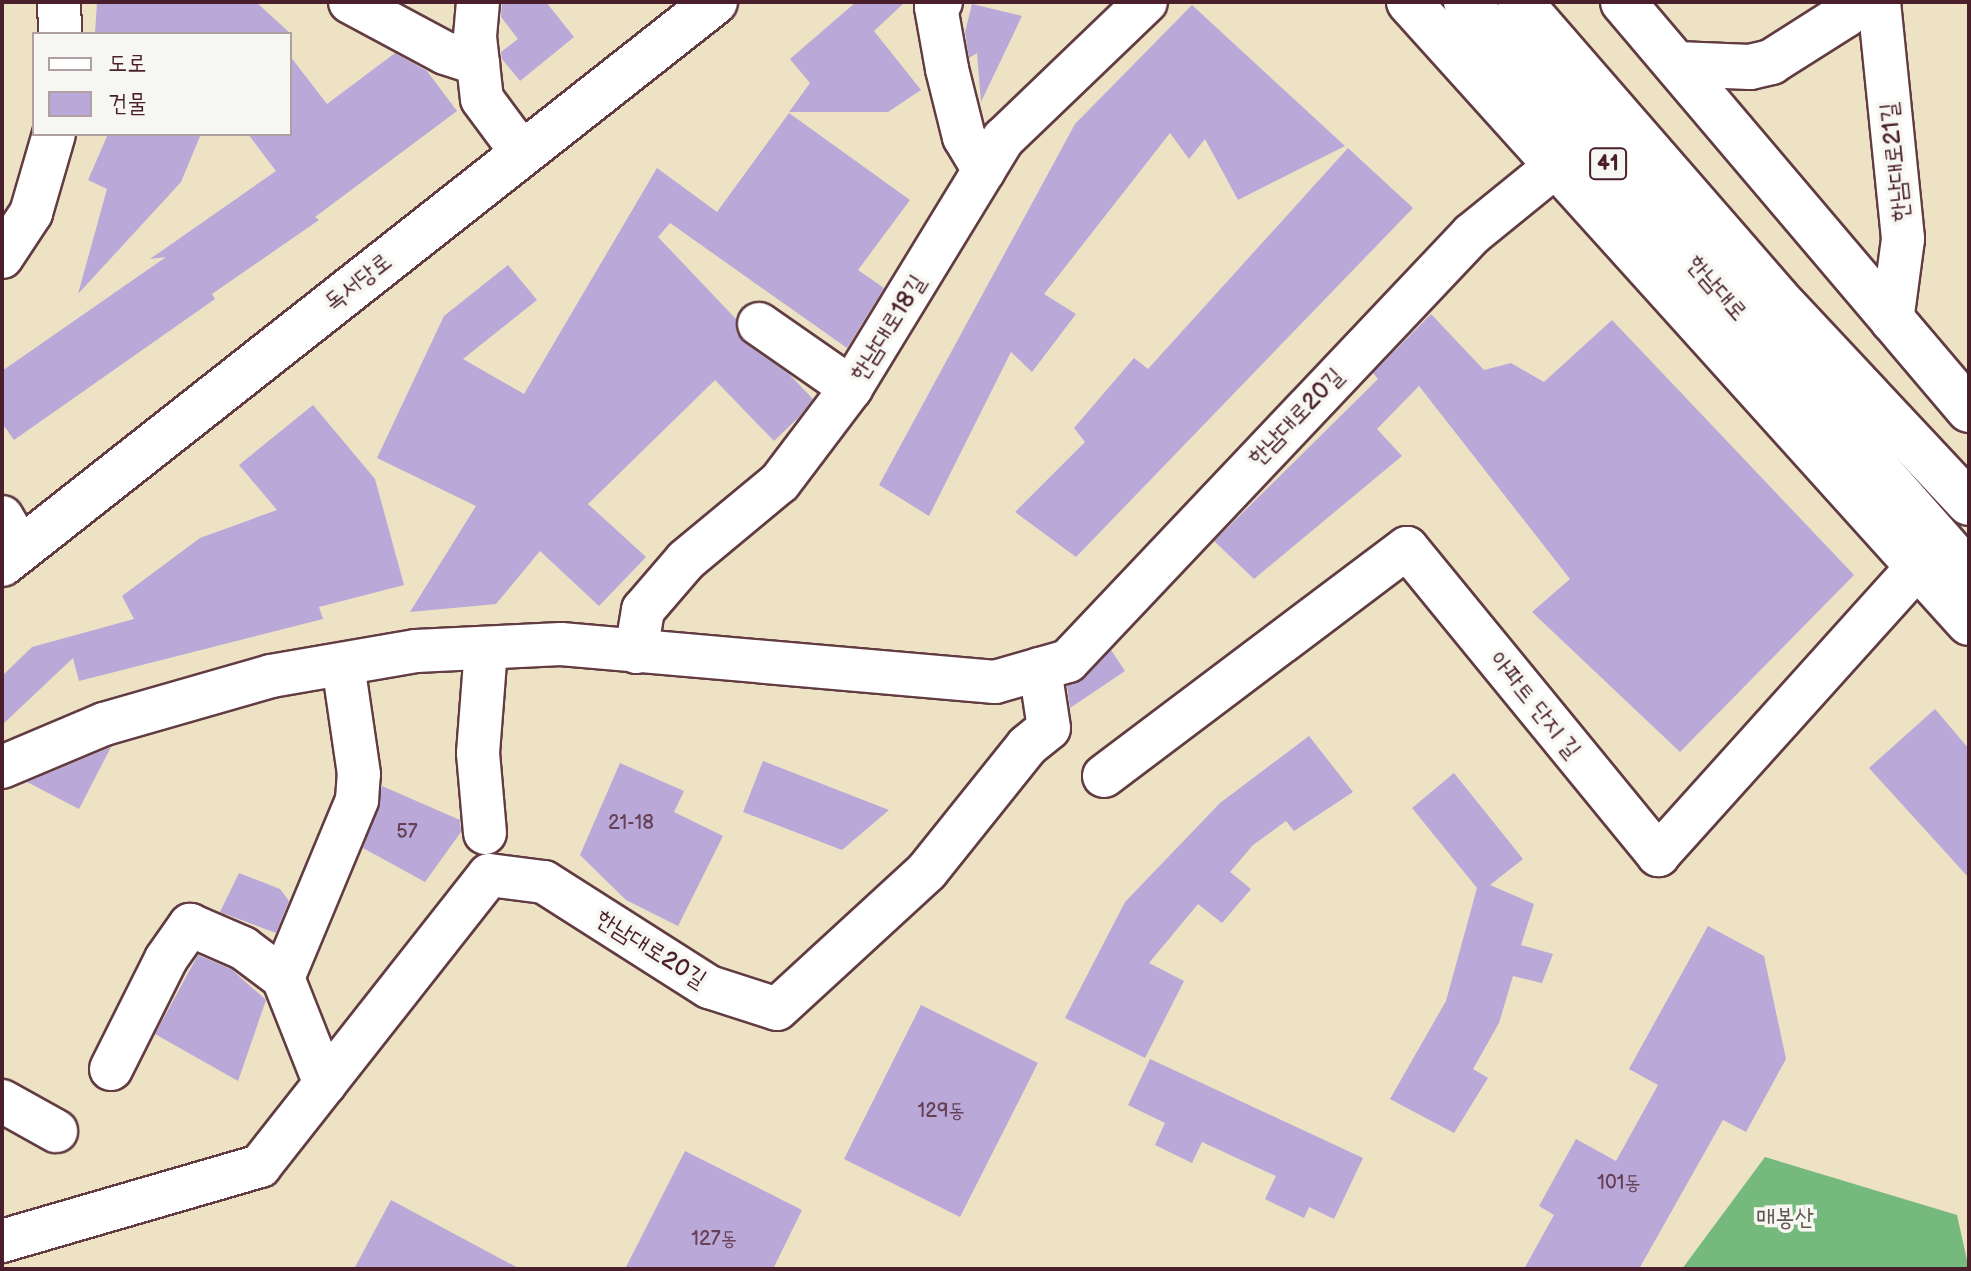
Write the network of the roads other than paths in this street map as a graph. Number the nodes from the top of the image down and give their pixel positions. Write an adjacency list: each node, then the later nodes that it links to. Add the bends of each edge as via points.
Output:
1 (59, 2): 13 (street)
2 (350, 2): 14 (street, via 445,53)
3 (478, 2): 14 (street)
4 (715, 2): 17 (main road, 독서당로)
5 (941, 2): 19 (street, via 936,7 964,137)
6 (1146, 2): 19 (street, 한남대로18길, via 1003,139)
7 (1409, 2): 18 (main road)
8 (1466, 2): 28 (main road, 한남대로 / 41)
9 (1520, 2): 25 (main road, 한남대로 / 41, via 1778,299)
10 (1623, 2): 15 (main road)
11 (1853, 2): 15 (main road, via 1845,15 1771,62 1750,67)
12 (1879, 2): 21 (street, 한남대로21길, via 1903,239)
13 (60, 32)
14 (478, 64): 17 (street, via 482,99)
15 (1677, 64): 21 (main road)
16 (53, 136): 20 (street, via 31,213)
17 (522, 153): 26 (main road, 독서당로)
18 (1557, 165): 27 (main road); 33 (street, 한남대로20길, via 1472,234 1068,661)
19 (984, 170): 23 (street, 한남대로18길)
20 (2, 257)
21 (1892, 321): 24 (main road)
22 (759, 324): 23 (street)
23 (851, 388): 31 (street, 한남대로18길, via 780,482 686,560 643,610)
24 (1969, 410)
25 (1969, 503)
26 (8, 543)
27 (1918, 566): 29 (main road); 35 (street, 아파트 단지 길, via 1658,855 1407,548)
28 (1969, 573)
29 (1969, 623)
30 (486, 648): 31 (street, 한남대로20길, via 561,644); 32 (street, 한남대로20길, via 416,651); 36 (street, via 478,753)
31 (636, 652): 33 (street, 한남대로20길, via 995,682)
32 (343, 664): 34 (street, 한남대로20길, via 271,676 104,724); 37 (street, via 359,774 357,800)
33 (1040, 669): 39 (street, 한남대로20길, via 1049,728 1027,746 927,871 777,1009 709,987 544,882 489,875)
34 (2, 767)
35 (1104, 776)
36 (485, 833)
37 (283, 978): 38 (street, via 243,948 190,925 166,959); 39 (street)
38 (111, 1069)
39 (325, 1084): 42 (street, 한남대로20길, via 260,1166)
40 (2, 1101): 41 (street)
41 (56, 1131)
42 (2, 1241)

